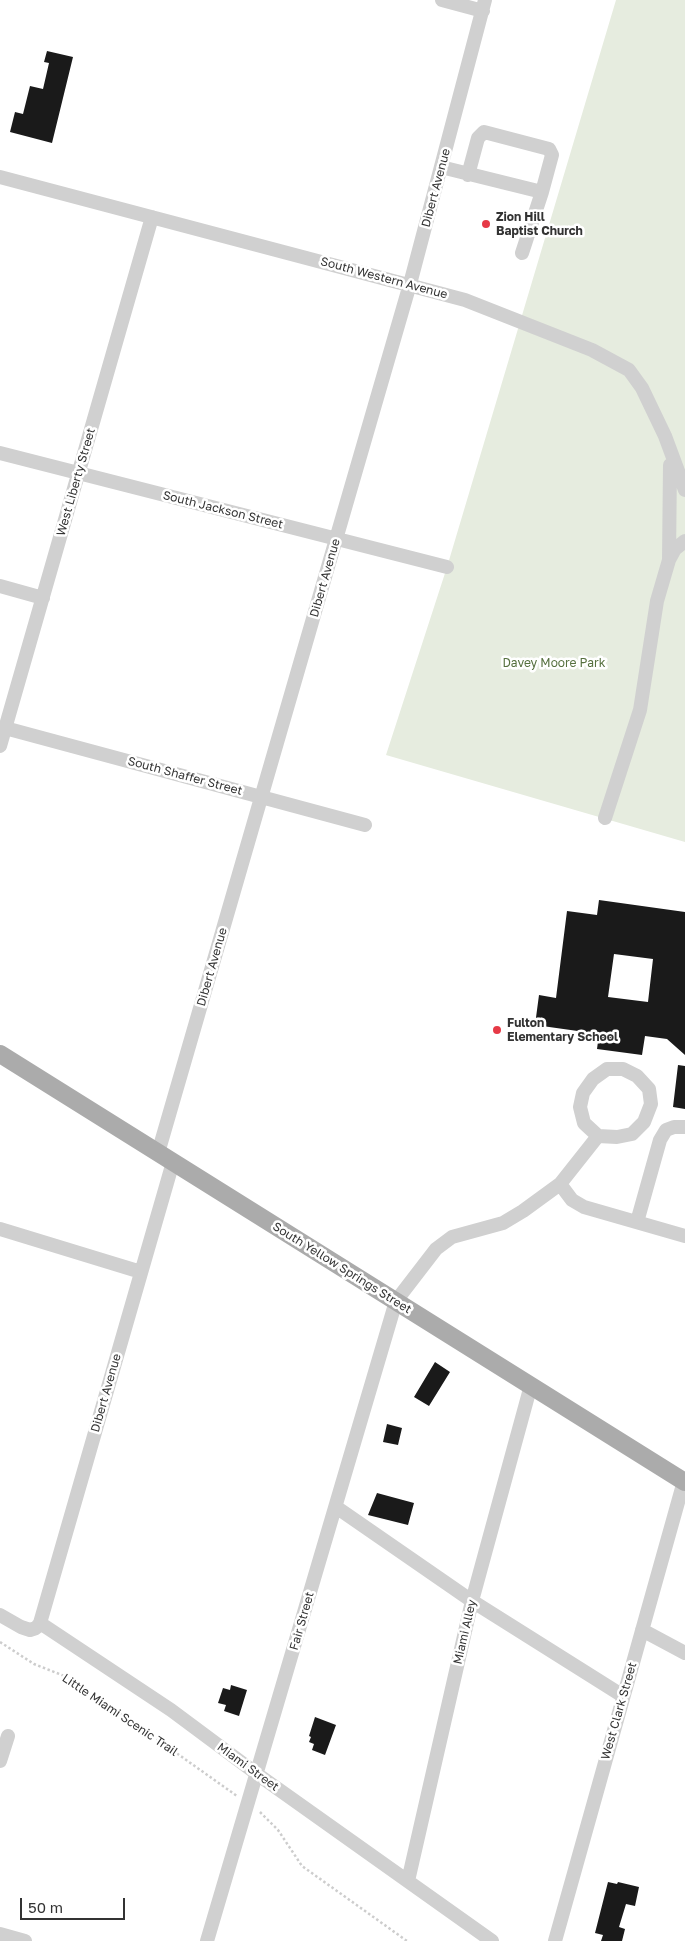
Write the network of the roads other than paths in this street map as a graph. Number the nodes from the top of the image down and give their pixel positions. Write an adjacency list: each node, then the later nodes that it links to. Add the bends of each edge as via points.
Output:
1 (442, 0): 2 (street)
2 (484, 5): 3 (street, Dibert Avenue)
3 (441, 167): 4 (street); 9 (street, Dibert Avenue)
4 (468, 175): 6 (street); 6 (street, via 478,138 484,132 549,149 552,155)
5 (0, 177): 7 (street, South Western Avenue)
6 (542, 192): 8 (street)
7 (152, 217): 9 (street, South Western Avenue); 12 (street, West Liberty Street)
8 (522, 253)
9 (410, 284): 10 (street, South Western Avenue, via 465,300 614,360 629,370 642,388); 14 (street, Dibert Avenue)
10 (670, 451): 13 (street, South Western Avenue); 16 (street)
11 (0, 453): 12 (street, South Jackson Street)
12 (79, 473): 14 (street, South Jackson Street); 19 (street, West Liberty Street)
13 (685, 490)
14 (336, 539): 17 (street, South Jackson Street); 22 (street, Dibert Avenue)
15 (685, 541): 16 (street)
16 (669, 560): 23 (street, via 657,601 640,710)
17 (447, 567)
18 (0, 586): 19 (street)
19 (43, 598): 20 (street, West Liberty Street)
20 (5, 728): 21 (street, West Liberty Street); 22 (street, South Shaffer Street)
21 (0, 746)
22 (262, 797): 24 (street, South Shaffer Street); 28 (street, Dibert Avenue)
23 (605, 818)
24 (365, 825)
25 (0, 1054): 28 (main road, South Yellow Springs Street)
26 (685, 1127): 30 (street, via 666,1130 660,1140)
27 (598, 1136): 27 (street, via 584,1123 580,1107 583,1093 593,1079 607,1069 623,1069 637,1076 648,1089 651,1104 644,1122 632,1134); 29 (street)
28 (165, 1158): 33 (street, Dibert Avenue); 34 (main road, South Yellow Springs Street)
29 (560, 1184): 30 (street, via 572,1200 584,1206); 34 (street, via 503,1223 452,1237 436,1250)
30 (637, 1222): 32 (street)
31 (0, 1230): 33 (street)
32 (685, 1236)
33 (141, 1272): 40 (street, Dibert Avenue)
34 (396, 1301): 35 (main road, South Yellow Springs Street); 37 (street, Fair Street)
35 (530, 1385): 36 (main road, South Yellow Springs Street); 38 (street, Miami Alley)
36 (684, 1481): 41 (street, West Clark Street)
37 (336, 1507): 38 (street); 46 (street, Fair Street)
38 (472, 1601): 43 (street); 47 (street, Miami Alley)
39 (0, 1615): 40 (street, via 30,1630)
40 (40, 1623): 46 (street, Miami Street, via 171,1710)
41 (642, 1630): 42 (street); 43 (street, West Clark Street)
42 (685, 1653)
43 (623, 1696): 52 (street, West Clark Street)
44 (8, 1736): 45 (street)
45 (0, 1761)
46 (257, 1774): 47 (street, Miami Street); 50 (street, Fair Street)
47 (408, 1881): 51 (street, Miami Street)
48 (0, 1934): 49 (street)
49 (25, 1941)
50 (206, 1941)
51 (492, 1941)
52 (554, 1941)

